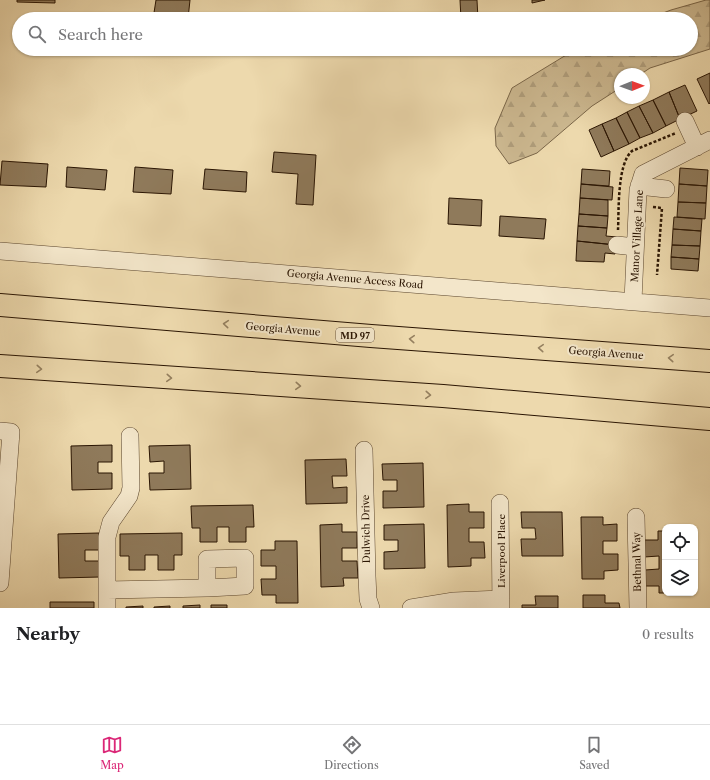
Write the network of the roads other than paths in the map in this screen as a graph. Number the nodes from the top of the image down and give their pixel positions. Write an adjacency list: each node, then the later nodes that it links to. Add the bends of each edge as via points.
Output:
1 (685, 121): 2 (street)
2 (703, 144): 3 (street, Manor Village Lane, via 642,174)
3 (639, 186): 4 (street); 6 (street, Manor Village Lane)
4 (666, 189)
5 (617, 245): 6 (street)
6 (635, 247): 8 (street, Manor Village Lane)
7 (0, 251): 8 (street, Georgia Avenue Access Road)
8 (633, 301): 10 (street, Georgia Avenue Access Road)
9 (0, 305): 11 (main road, Georgia Avenue / MD 97)
10 (710, 308)
11 (108, 315): 12 (main road, via 38,321); 13 (main road, Georgia Avenue / MD 97, one-way to 11)
12 (0, 320)
13 (710, 361)
14 (0, 366): 15 (main road, one-way to 15, via 442,396)
15 (710, 419)
16 (0, 432): 21 (street, via 11,432)
17 (130, 436): 23 (street, via 131,488 129,496 112,522 107,537)
18 (364, 450): 27 (street, Dulwich Drive, via 368,599)
19 (500, 503): 24 (street, Liverpool Place)
20 (636, 517): 29 (street, Bethnal Way)
21 (0, 583)
22 (207, 588): 23 (street)
23 (107, 590): 26 (street)
24 (501, 603): 25 (street)
25 (454, 604): 28 (street)
26 (107, 608)
27 (371, 608)
28 (411, 608)
29 (638, 608)

